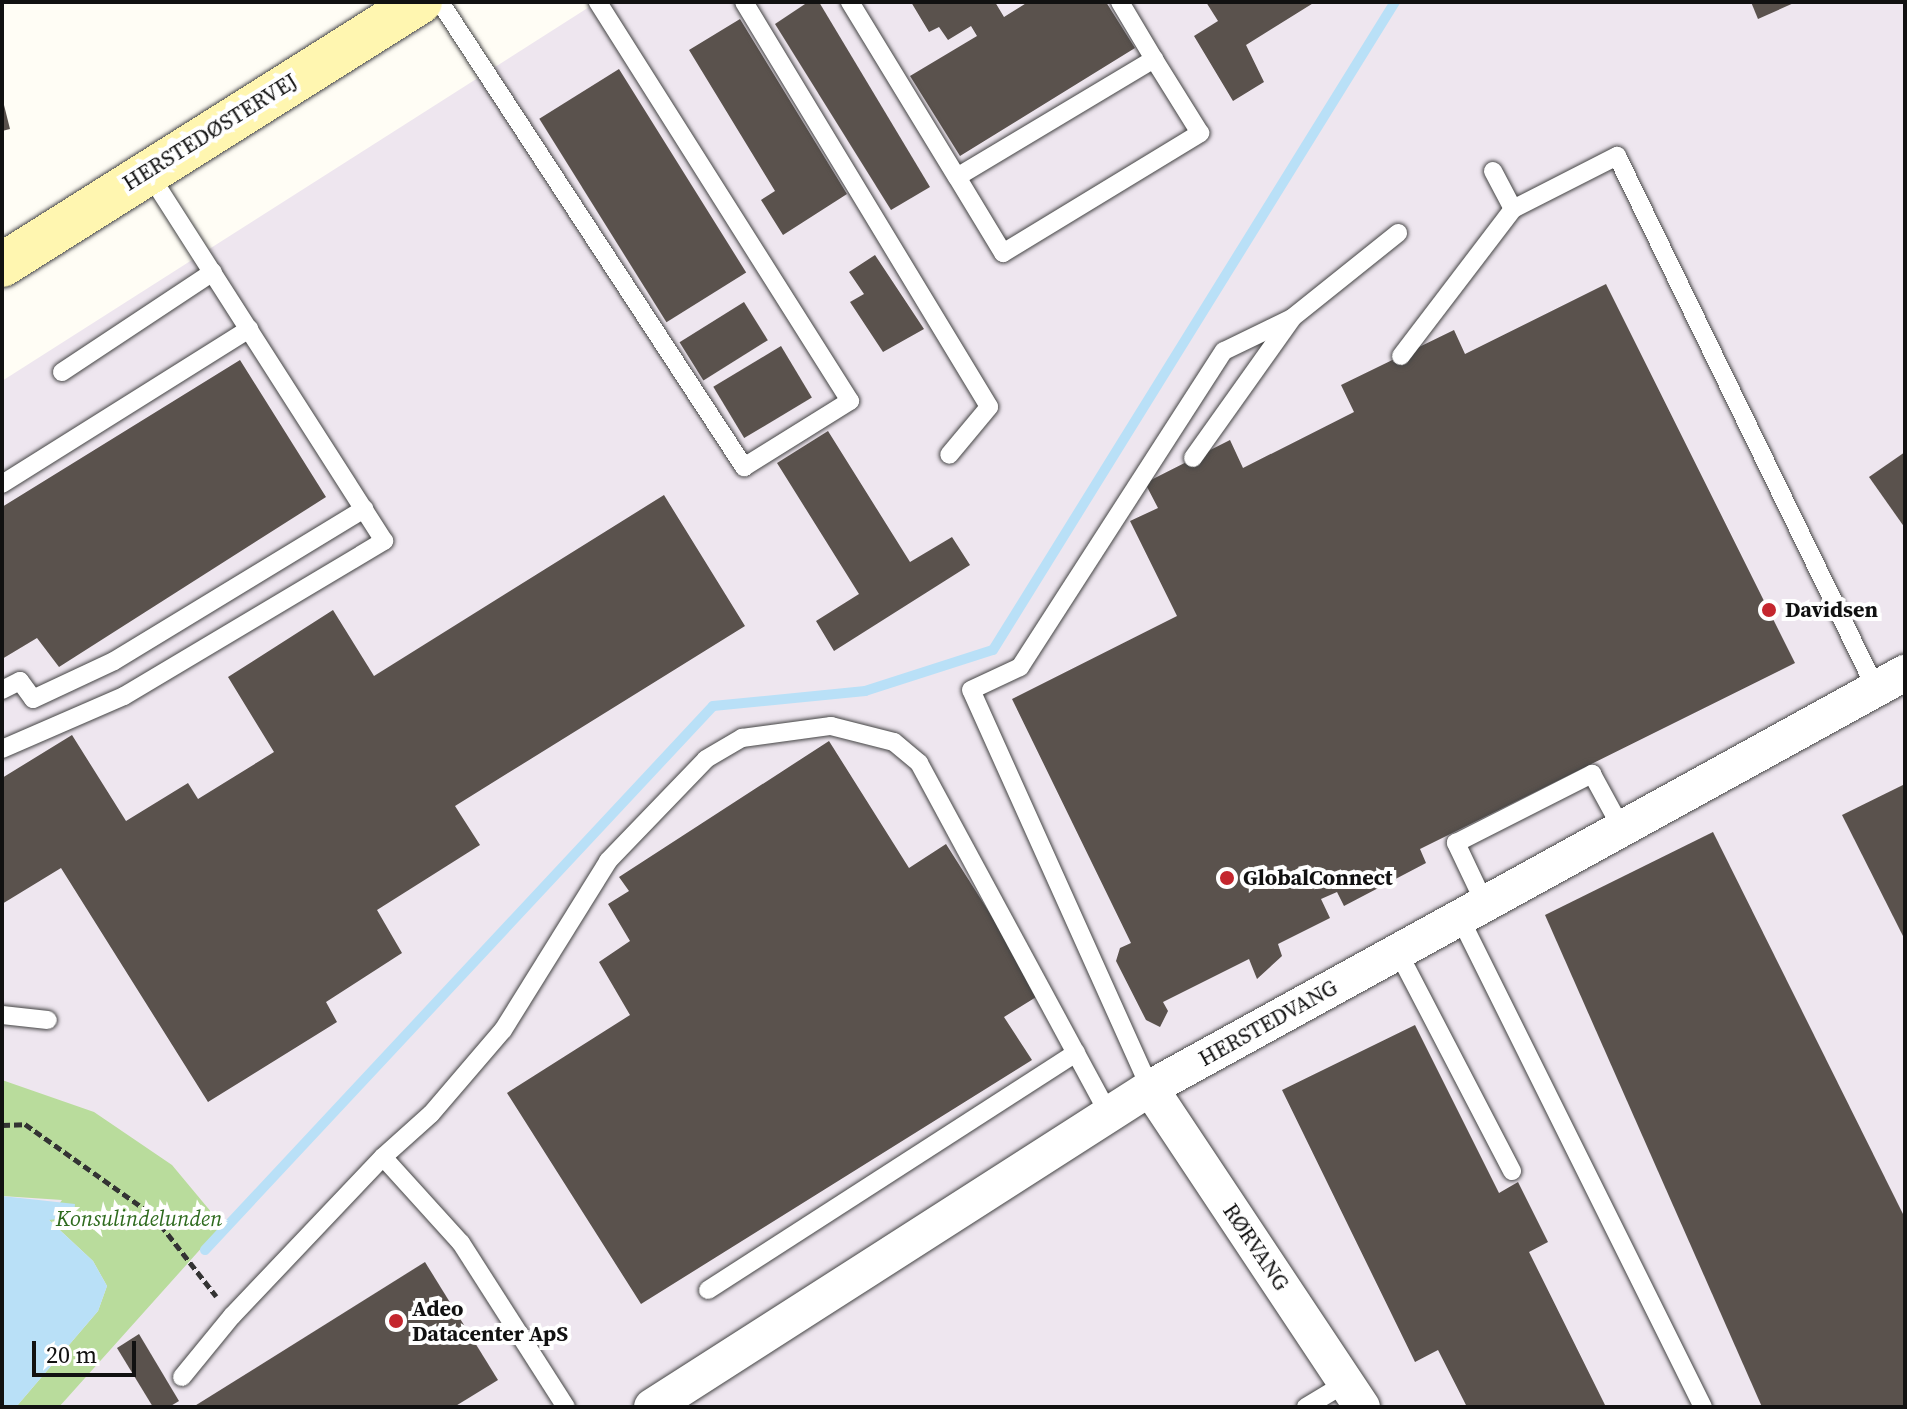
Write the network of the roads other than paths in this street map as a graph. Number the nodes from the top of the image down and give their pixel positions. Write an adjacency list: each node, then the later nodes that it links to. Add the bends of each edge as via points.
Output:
1 (440, 2): 2 (lane, via 744,467 850,401)
2 (598, 2)
3 (744, 2): 19 (lane, via 989,407)
4 (850, 2): 10 (lane)
5 (1120, 2): 7 (lane)
6 (394, 9): 8 (street, HERSTEDØSTERVEJ)
7 (1154, 59): 10 (lane); 10 (lane, via 1200,133 1003,253)
8 (146, 170): 13 (street, HERSTEDØSTERVEJ); 14 (lane)
9 (1493, 171): 11 (lane)
10 (957, 177)
11 (1513, 209): 17 (lane); 23 (lane, via 1617,156)
12 (1398, 233): 15 (lane)
13 (2, 265)
14 (213, 272): 16 (lane); 18 (lane)
15 (1292, 318): 20 (lane); 32 (lane, via 1224,351 1020,667 971,690)
16 (249, 329): 21 (lane); 22 (lane)
17 (1401, 356)
18 (62, 372)
19 (949, 455)
20 (1193, 458)
21 (2, 484)
22 (364, 509): 24 (lane, via 114,661 33,699 20,681); 25 (lane, via 384,541 124,696)
23 (1891, 681): 26 (street, HERSTEDVANG)
24 (2, 690)
25 (2, 749)
26 (1622, 829): 27 (street, HERSTEDVANG); 27 (lane, via 1592,774 1456,843)
27 (1473, 911): 28 (street, HERSTEDVANG); 42 (lane)
28 (1398, 952): 32 (street, HERSTEDVANG); 35 (lane)
29 (2, 1015): 30 (lane)
30 (48, 1020)
31 (1076, 1053): 33 (lane); 34 (lane, via 919,763 894,742 859,729 831,726 763,733 728,744 706,759 608,861 503,1030 431,1114); 36 (lane)
32 (1150, 1088): 33 (street, HERSTEDVANG); 38 (street, RØRVANG)
33 (1109, 1114): 40 (street, HERSTEDVANG)
34 (383, 1157): 37 (lane, via 232,1316); 39 (lane, via 461,1243)
35 (1512, 1171)
36 (708, 1290)
37 (182, 1377)
38 (1354, 1395): 41 (lane)
39 (566, 1407)
40 (652, 1407)
41 (1306, 1407)
42 (1703, 1407)

